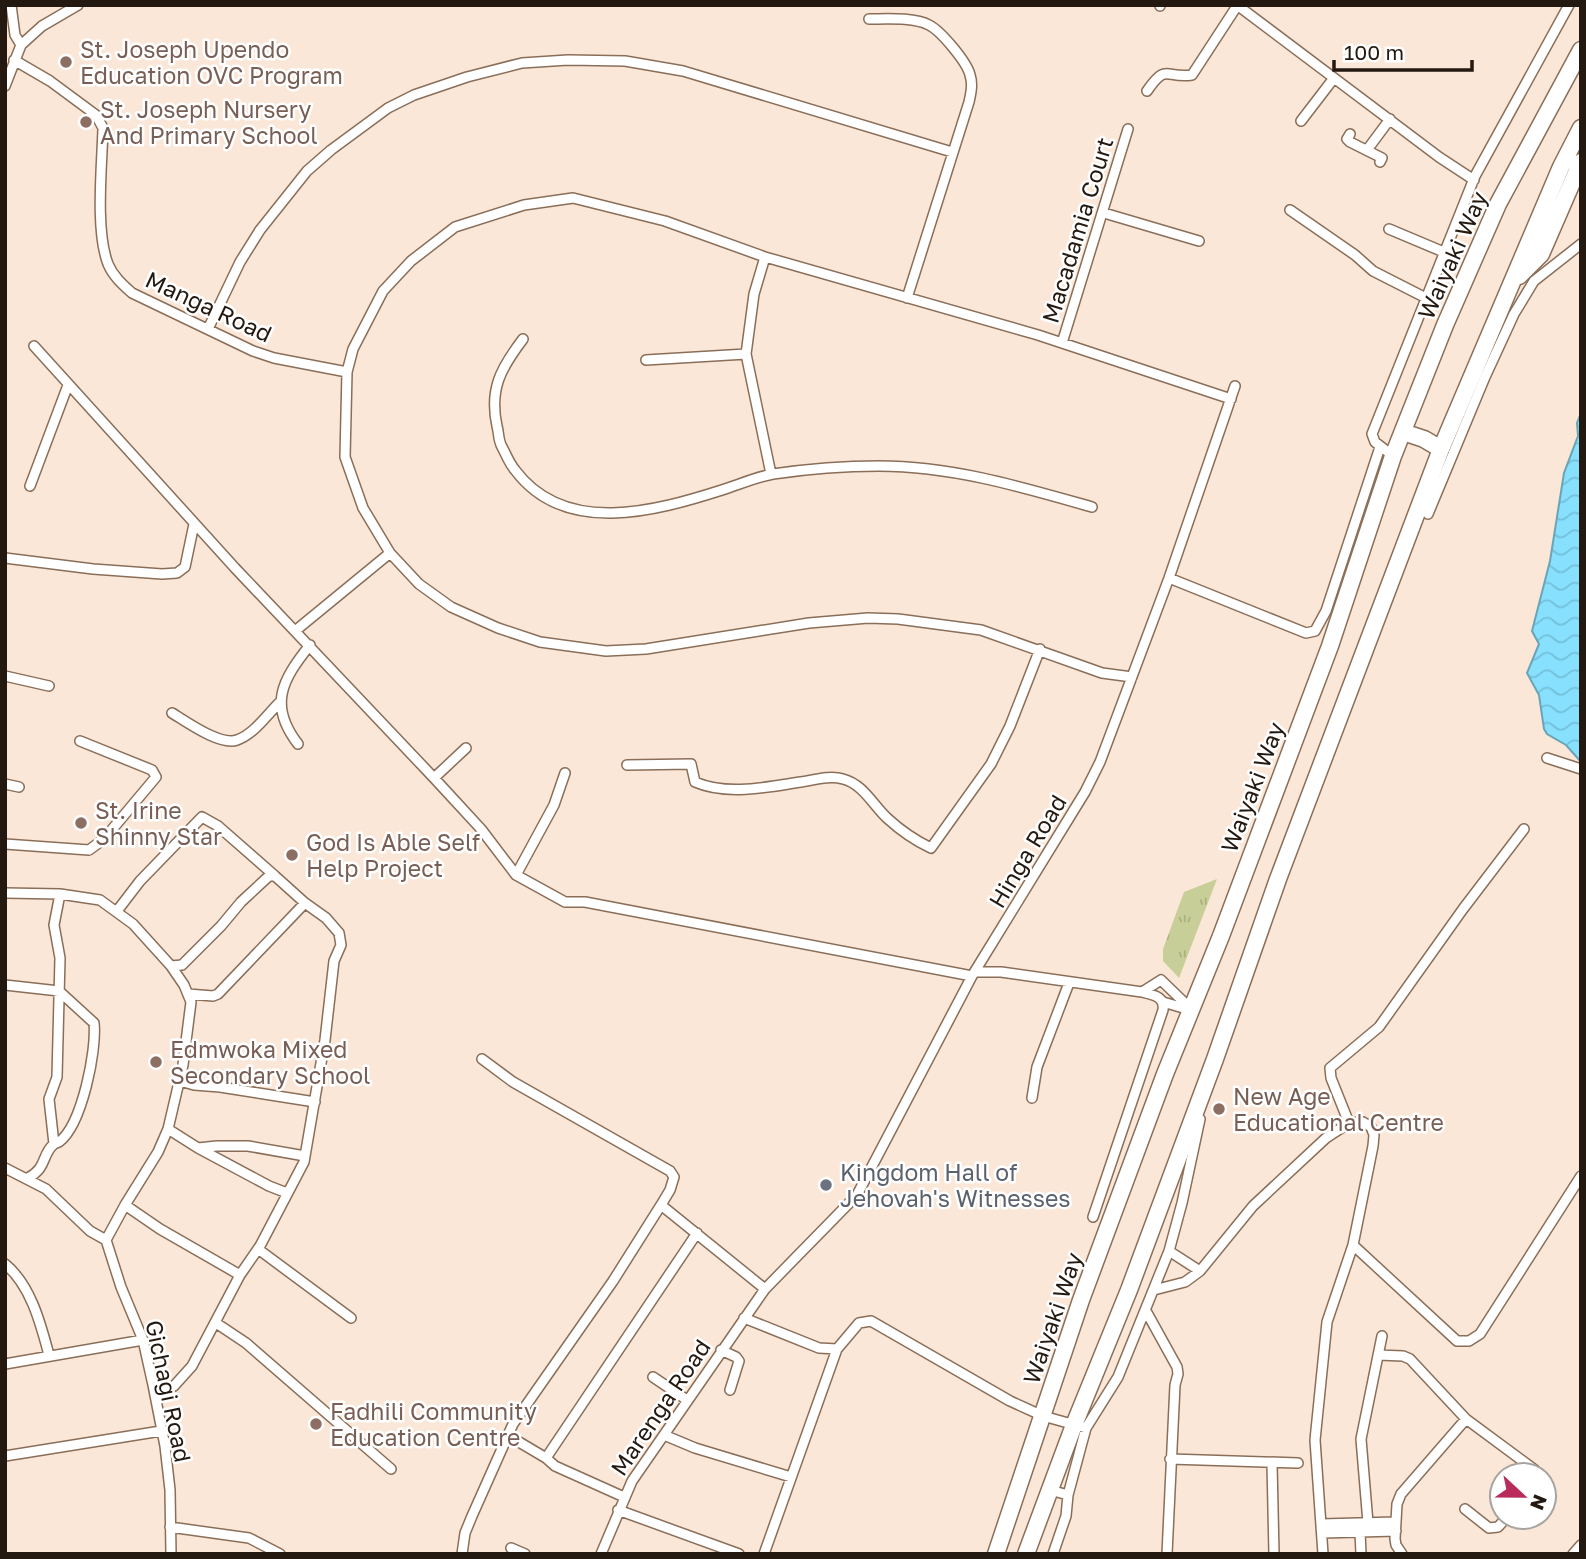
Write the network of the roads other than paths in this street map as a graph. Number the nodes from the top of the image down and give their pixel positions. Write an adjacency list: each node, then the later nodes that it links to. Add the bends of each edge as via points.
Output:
1 (12, 5): 6 (street, via 15,35)
2 (78, 5): 6 (street)
3 (1569, 5): 21 (street)
4 (1237, 6): 9 (street); 11 (street, via 1192,75 1157,76)
5 (869, 19): 18 (street, via 929,24 964,63 972,89)
6 (21, 45): 8 (street)
7 (1581, 50): 42 (highway, Waiyaki Way, via 1498,204)
8 (14, 60): 10 (street); 32 (street, Manga Road, via 96,115 103,128 103,241 114,276 132,293)
9 (1334, 78): 12 (street); 13 (street)
10 (5, 86)
11 (1147, 92)
12 (1390, 119): 17 (street); 21 (street)
13 (1301, 121)
14 (1581, 128): 29 (highway)
15 (1128, 129): 23 (street, Macadamia Court)
16 (1350, 134): 17 (street, via 1350,142)
17 (1367, 150): 19 (street, via 1382,158)
18 (952, 152): 30 (street); 32 (street, via 683,71 625,61 513,65 414,95 388,108 331,150 307,171 260,230)
19 (1380, 162)
20 (1581, 162): 29 (highway, via 1541,254)
21 (1474, 180): 27 (street)
22 (1290, 209): 31 (street, via 1373,271)
23 (1104, 213): 25 (street); 34 (street, Macadamia Court)
24 (1389, 229): 27 (street)
25 (1199, 241)
26 (1581, 244): 48 (street, via 1534,281 1514,314)
27 (1446, 253): 31 (street)
28 (765, 257): 30 (street); 36 (street, via 754,294); 38 (street, via 597,202 573,198 524,205 455,228 411,261 383,291)
29 (1513, 282): 43 (highway)
30 (907, 298): 34 (street)
31 (1426, 298): 44 (street, via 1372,434)
32 (208, 329): 38 (street, Manga Road, via 274,358)
33 (523, 339): 45 (street, via 501,372 494,393 494,415 500,442 514,470 547,498 590,512 635,512 695,499)
34 (1062, 342): 41 (street)
35 (34, 346): 39 (street)
36 (746, 354): 37 (street); 45 (street)
37 (646, 360)
38 (346, 372): 50 (street, via 345,457 363,508)
39 (68, 385): 46 (street); 49 (street)
40 (1235, 386): 41 (street, Hinga Road)
41 (1231, 399): 52 (street, Hinga Road)
42 (1403, 432): 43 (highway); 44 (highway, Waiyaki Way)
43 (1441, 449): 90 (highway)
44 (1386, 451): 53 (highway, Waiyaki Way)
45 (771, 474): 47 (street, via 856,467 926,468)
46 (30, 486)
47 (1092, 507)
48 (1428, 514)
49 (194, 524): 51 (street, via 186,567 177,573); 54 (street)
50 (390, 552): 54 (street); 56 (street, via 419,584 451,607 498,628 569,647 646,649 868,618 981,630)
51 (5, 558)
52 (1169, 578): 53 (street, via 1306,633 1315,631); 58 (street, Hinga Road)
53 (1333, 614): 88 (highway, Waiyaki Way)
54 (295, 631): 55 (street)
55 (310, 645): 60 (street, via 287,677); 69 (street)
56 (1040, 649): 58 (street, via 1102,673); 66 (street, via 991,764 931,848 887,818 858,786 844,779 721,789 695,782 691,764)
57 (5, 676): 59 (street)
58 (1132, 677): 81 (street, Hinga Road, via 1085,792)
59 (49, 686)
60 (279, 703): 61 (street, via 237,740 203,732); 63 (street)
61 (172, 713)
62 (80, 741): 73 (street, via 152,770 156,777 104,839 89,850)
63 (298, 744)
64 (466, 748): 69 (street)
65 (1547, 758): 67 (street)
66 (627, 765)
67 (1581, 769)
68 (565, 773): 74 (street, via 554,805)
69 (434, 778): 74 (street)
70 (5, 784): 71 (street)
71 (19, 787)
72 (1524, 829): 94 (street, via 1379,1027 1330,1069)
73 (5, 844)
74 (516, 875): 81 (street, via 565,902)
75 (275, 876): 78 (street); 79 (street, via 202,817); 80 (street, via 263,880 182,965)
76 (5, 893): 77 (street)
77 (60, 894): 79 (street, via 100,900); 84 (street, via 54,925)
78 (305, 903): 86 (street, via 218,994); 93 (street, via 326,918 339,933 341,944 334,961)
79 (117, 911): 80 (street)
80 (171, 966): 86 (street)
81 (974, 974): 82 (street, via 1001,972); 114 (street, Hinga Road, via 857,1195)
82 (1069, 982): 85 (street); 92 (street, via 1036,1070)
83 (5, 985): 84 (street)
84 (60, 991): 96 (street, via 57,1077 49,1099); 96 (street, via 94,1023 95,1032 79,1111)
85 (1142, 992): 87 (street); 88 (street, via 1161,979)
86 (188, 994): 91 (street, via 191,1012)
87 (1163, 1002): 88 (street); 105 (street)
88 (1192, 1010): 131 (highway, Waiyaki Way, via 1081,1300)
89 (482, 1059): 104 (street, via 513,1082 670,1171 674,1177)
90 (1215, 1059): 110 (street); 133 (highway)
91 (180, 1082): 93 (street); 95 (street)
92 (1032, 1098)
93 (316, 1101): 98 (street)
94 (1349, 1123): 108 (street, via 1368,1124 1374,1135); 112 (street, via 1326,1138 1253,1206)
95 (168, 1129): 97 (street); 103 (street)
96 (54, 1144): 100 (street, via 39,1172)
97 (198, 1148): 98 (street, via 248,1146); 102 (street)
98 (305, 1156): 102 (street)
99 (5, 1168): 100 (street)
100 (28, 1178): 107 (street)
101 (1580, 1179): 108 (street, via 1480,1334 1469,1341 1457,1341)
102 (287, 1193): 109 (street)
103 (125, 1205): 107 (street); 113 (street)
104 (661, 1205): 106 (street); 136 (street, via 533,1393)
105 (1093, 1217)
106 (697, 1233): 114 (street); 138 (street)
107 (106, 1240): 121 (street, Gichagi Road)
108 (1353, 1245): 154 (street, via 1327,1322 1315,1440)
109 (258, 1249): 113 (street); 117 (street)
110 (1169, 1251): 112 (street); 115 (street)
111 (5, 1264): 124 (street, via 37,1313)
112 (1200, 1270): 115 (street, via 1185,1282)
113 (240, 1275): 119 (street)
114 (765, 1289): 118 (street, Marenga Road)
115 (1154, 1290): 116 (street)
116 (1146, 1311): 133 (street, via 1115,1384); 139 (street, via 1177,1367)
117 (351, 1318)
118 (744, 1318): 122 (street, via 819,1348); 123 (street, Marenga Road)
119 (216, 1323): 129 (street, via 192,1366 174,1386); 143 (street, via 246,1343)
120 (1382, 1336): 125 (street)
121 (143, 1340): 124 (street); 129 (street, Gichagi Road)
122 (837, 1349): 131 (street, via 859,1324 876,1322); 144 (street)
123 (721, 1350): 128 (street, via 739,1361); 130 (street, Marenga Road)
124 (49, 1355): 126 (street)
125 (1378, 1355): 132 (street, via 1410,1359); 150 (street, via 1361,1439)
126 (5, 1364)
127 (653, 1377): 130 (street)
128 (730, 1390)
129 (155, 1393): 134 (street, Gichagi Road)
130 (687, 1400): 135 (street, Marenga Road)
131 (1043, 1416): 133 (street); 165 (highway, Waiyaki Way)
132 (1466, 1419): 140 (street); 152 (street, via 1401,1494)
133 (1080, 1427): 145 (highway); 146 (street)
134 (161, 1431): 137 (street); 151 (street, Gichagi Road)
135 (664, 1434): 144 (street); 147 (street, Marenga Road)
136 (509, 1436): 138 (street); 160 (street, via 472,1516)
137 (5, 1456)
138 (546, 1458): 147 (street)
139 (1170, 1459): 141 (street); 168 (street)
140 (1523, 1461)
141 (1272, 1463): 142 (street); 169 (street)
142 (1298, 1463)
143 (391, 1469)
144 (791, 1478): 164 (street)
145 (1050, 1490): 146 (street); 166 (highway)
146 (1068, 1495): 167 (street)
147 (624, 1497): 149 (street, Marenga Road)
148 (1465, 1509): 153 (street)
149 (618, 1510): 162 (street, Marenga Road); 163 (street)
150 (1368, 1523): 152 (street); 154 (street)
151 (170, 1527): 158 (street, Gichagi Road); 159 (street, via 248,1538)
152 (1396, 1527): 155 (street); 172 (street, via 1396,1545)
153 (1488, 1527)
154 (1321, 1529): 155 (street); 170 (street)
155 (1360, 1532): 171 (street)
156 (1581, 1545): 173 (street)
157 (511, 1548): 161 (street)
158 (171, 1554)
159 (280, 1554)
160 (461, 1554)
161 (525, 1554)
162 (601, 1554)
163 (739, 1554)
164 (764, 1554)
165 (996, 1554)
166 (1026, 1554)
167 (1054, 1554)
168 (1167, 1554)
169 (1274, 1554)
170 (1323, 1554)
171 (1361, 1554)
172 (1402, 1554)
173 (1573, 1554)

